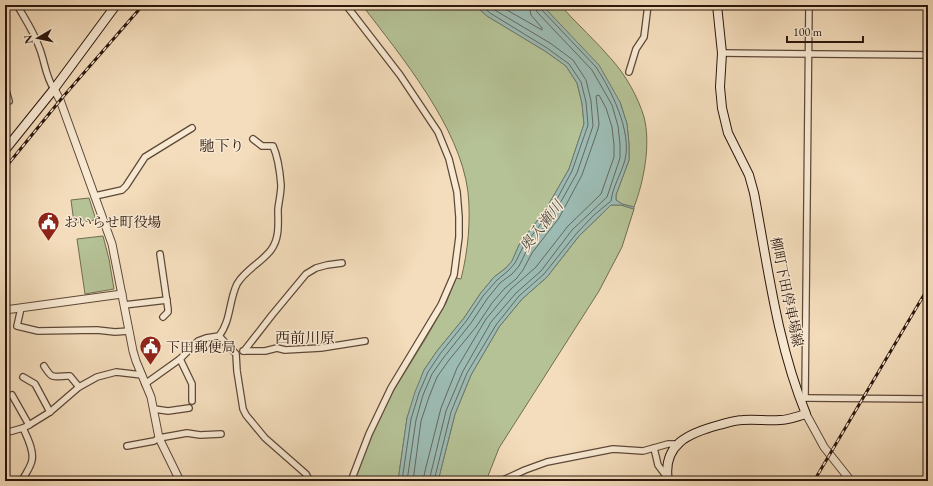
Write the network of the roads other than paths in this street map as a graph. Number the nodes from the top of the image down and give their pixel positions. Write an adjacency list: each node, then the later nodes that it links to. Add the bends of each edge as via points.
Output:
1 (17, 5): 12 (street, via 40,48 49,82)
2 (116, 5): 12 (main road)
3 (346, 5): 57 (street, via 400,75 438,132 449,159 457,192 459,224 454,275 441,305 391,388 369,434)
4 (648, 5): 10 (street, via 644,37 636,50)
5 (718, 5): 7 (main road, 柳町下田停車場線)
6 (809, 5): 8 (street)
7 (722, 53): 8 (street); 39 (main road, 柳町下田停車場線, via 722,108 728,133 749,175 754,192 777,320 794,382)
8 (808, 54): 9 (street); 39 (street)
9 (928, 55)
10 (629, 72)
11 (5, 87): 13 (street, via 9,101)
12 (54, 89): 16 (main road); 17 (street)
13 (5, 102)
14 (192, 128): 17 (street, via 145,157 122,190)
15 (253, 139): 27 (street, via 262,146 273,146 277,154 281,185 278,234 272,250 246,272 236,286 226,323)
16 (5, 150)
17 (95, 196): 20 (street, via 112,244)
18 (160, 254): 21 (street)
19 (342, 263): 29 (street, via 316,268 306,274)
20 (122, 294): 22 (street); 23 (street)
21 (167, 300): 22 (street); 25 (street, via 168,312)
22 (124, 305): 26 (street)
23 (21, 308): 24 (street); 26 (street, via 17,326 38,331)
24 (5, 310)
25 (163, 317)
26 (129, 331): 33 (street)
27 (219, 336): 30 (street); 31 (street, via 198,341)
28 (365, 341): 29 (street, via 321,348)
29 (244, 351): 30 (street)
30 (234, 352): 56 (street, via 246,415 259,432 306,474)
31 (180, 359): 35 (street); 40 (street, via 192,384)
32 (44, 366): 36 (street, via 50,376 70,376)
33 (142, 375): 35 (street); 36 (street, via 110,373)
34 (23, 377): 43 (street, via 35,384)
35 (145, 384): 42 (street)
36 (79, 387): 43 (street)
37 (12, 394): 45 (street)
38 (928, 399): 39 (street)
39 (803, 400): 44 (main road, 柳町下田停車場線)
40 (192, 401)
41 (189, 408): 42 (street, via 168,411)
42 (154, 409): 49 (street)
43 (50, 412): 45 (street)
44 (806, 414): 50 (main road, via 781,420 739,420 695,432); 59 (street, via 824,447)
45 (29, 425): 46 (street)
46 (23, 428): 47 (street); 54 (street, via 31,449 32,461)
47 (5, 433)
48 (220, 434): 49 (street, via 200,436 187,433)
49 (159, 438): 51 (street); 55 (street)
50 (678, 444): 52 (street); 53 (main road, via 669,457)
51 (127, 446)
52 (654, 448): 53 (street, via 658,465); 58 (street, via 643,451 613,449 547,462)
53 (668, 479)
54 (22, 481)
55 (180, 481)
56 (310, 481)
57 (351, 481)
58 (501, 481)
59 (851, 481)

